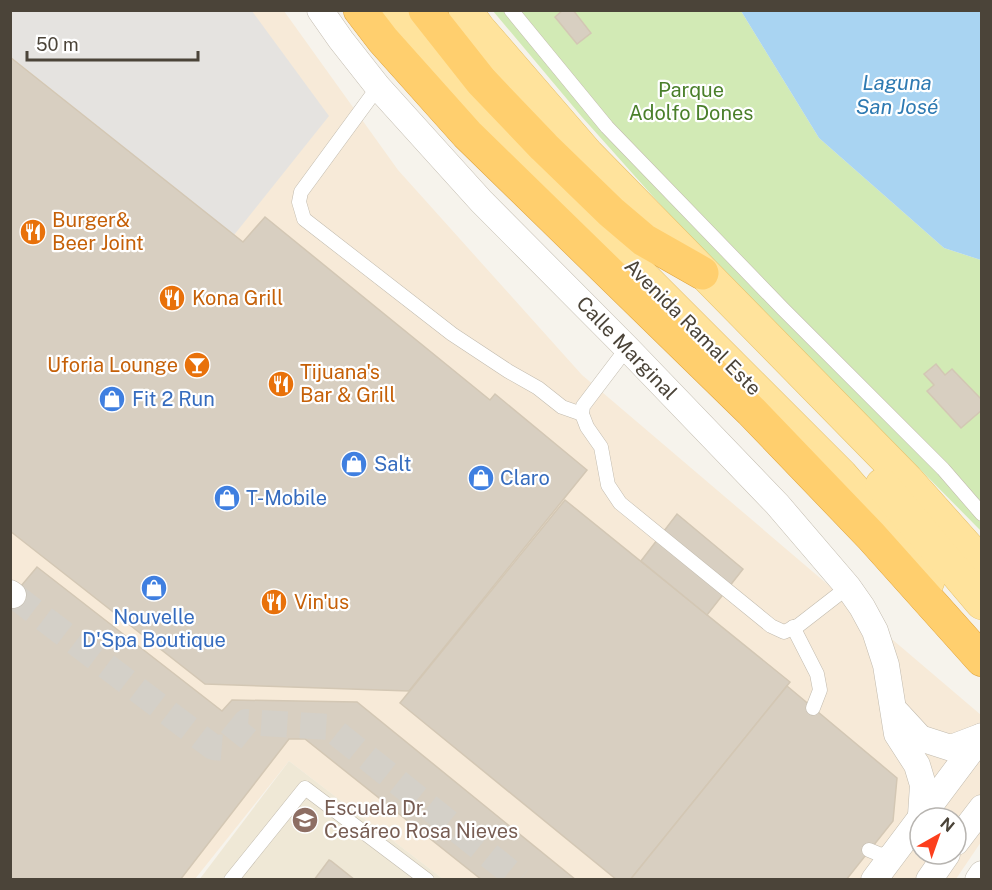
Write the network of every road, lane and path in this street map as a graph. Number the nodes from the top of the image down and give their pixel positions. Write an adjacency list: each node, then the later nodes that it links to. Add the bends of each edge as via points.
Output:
1 (320, 10): 7 (street, Calle Marginal)
2 (360, 10): 18 (highway, via 466,134 751,411 871,536)
3 (391, 10): 17 (main road, Avenida Ramal Este, via 485,119 841,475 900,543)
4 (424, 10): 8 (highway, via 481,81 611,212 644,240)
5 (465, 10): 8 (main road, via 588,154)
6 (511, 10): 12 (lane, via 607,127 943,470)
7 (378, 87): 9 (street, Calle Marginal, via 481,201); 11 (lane, via 302,192 299,202 304,219 452,334 562,407)
8 (702, 273): 10 (main road)
9 (627, 348): 11 (lane, via 583,406); 14 (street, Calle Marginal, via 777,504)
10 (829, 400): 13 (main road); 15 (main road, via 874,477)
11 (582, 414): 16 (lane, via 601,447 608,485 620,503 771,626 784,632)
12 (981, 514)
13 (981, 564)
14 (848, 587): 16 (lane); 20 (street, Calle Marginal, via 875,631 886,665)
15 (981, 603)
16 (794, 627): 19 (lane, via 817,674 820,690)
17 (981, 655)
18 (981, 660)
19 (813, 708)
20 (893, 709): 21 (street, via 920,738 951,748); 22 (street, Calle Marginal, via 897,734 917,765 923,785)
21 (981, 736): 23 (street)
22 (922, 806)
23 (928, 806)
24 (981, 808): 25 (street)
25 (968, 826)
26 (908, 833): 27 (street)
27 (896, 849): 28 (lane, via 881,855); 33 (street)
28 (870, 850)
29 (938, 866): 34 (street)
30 (981, 874): 35 (street)
31 (231, 879): 32 (lane, via 305,788)
32 (427, 879)
33 (874, 879)
34 (929, 879)
35 (978, 879)

